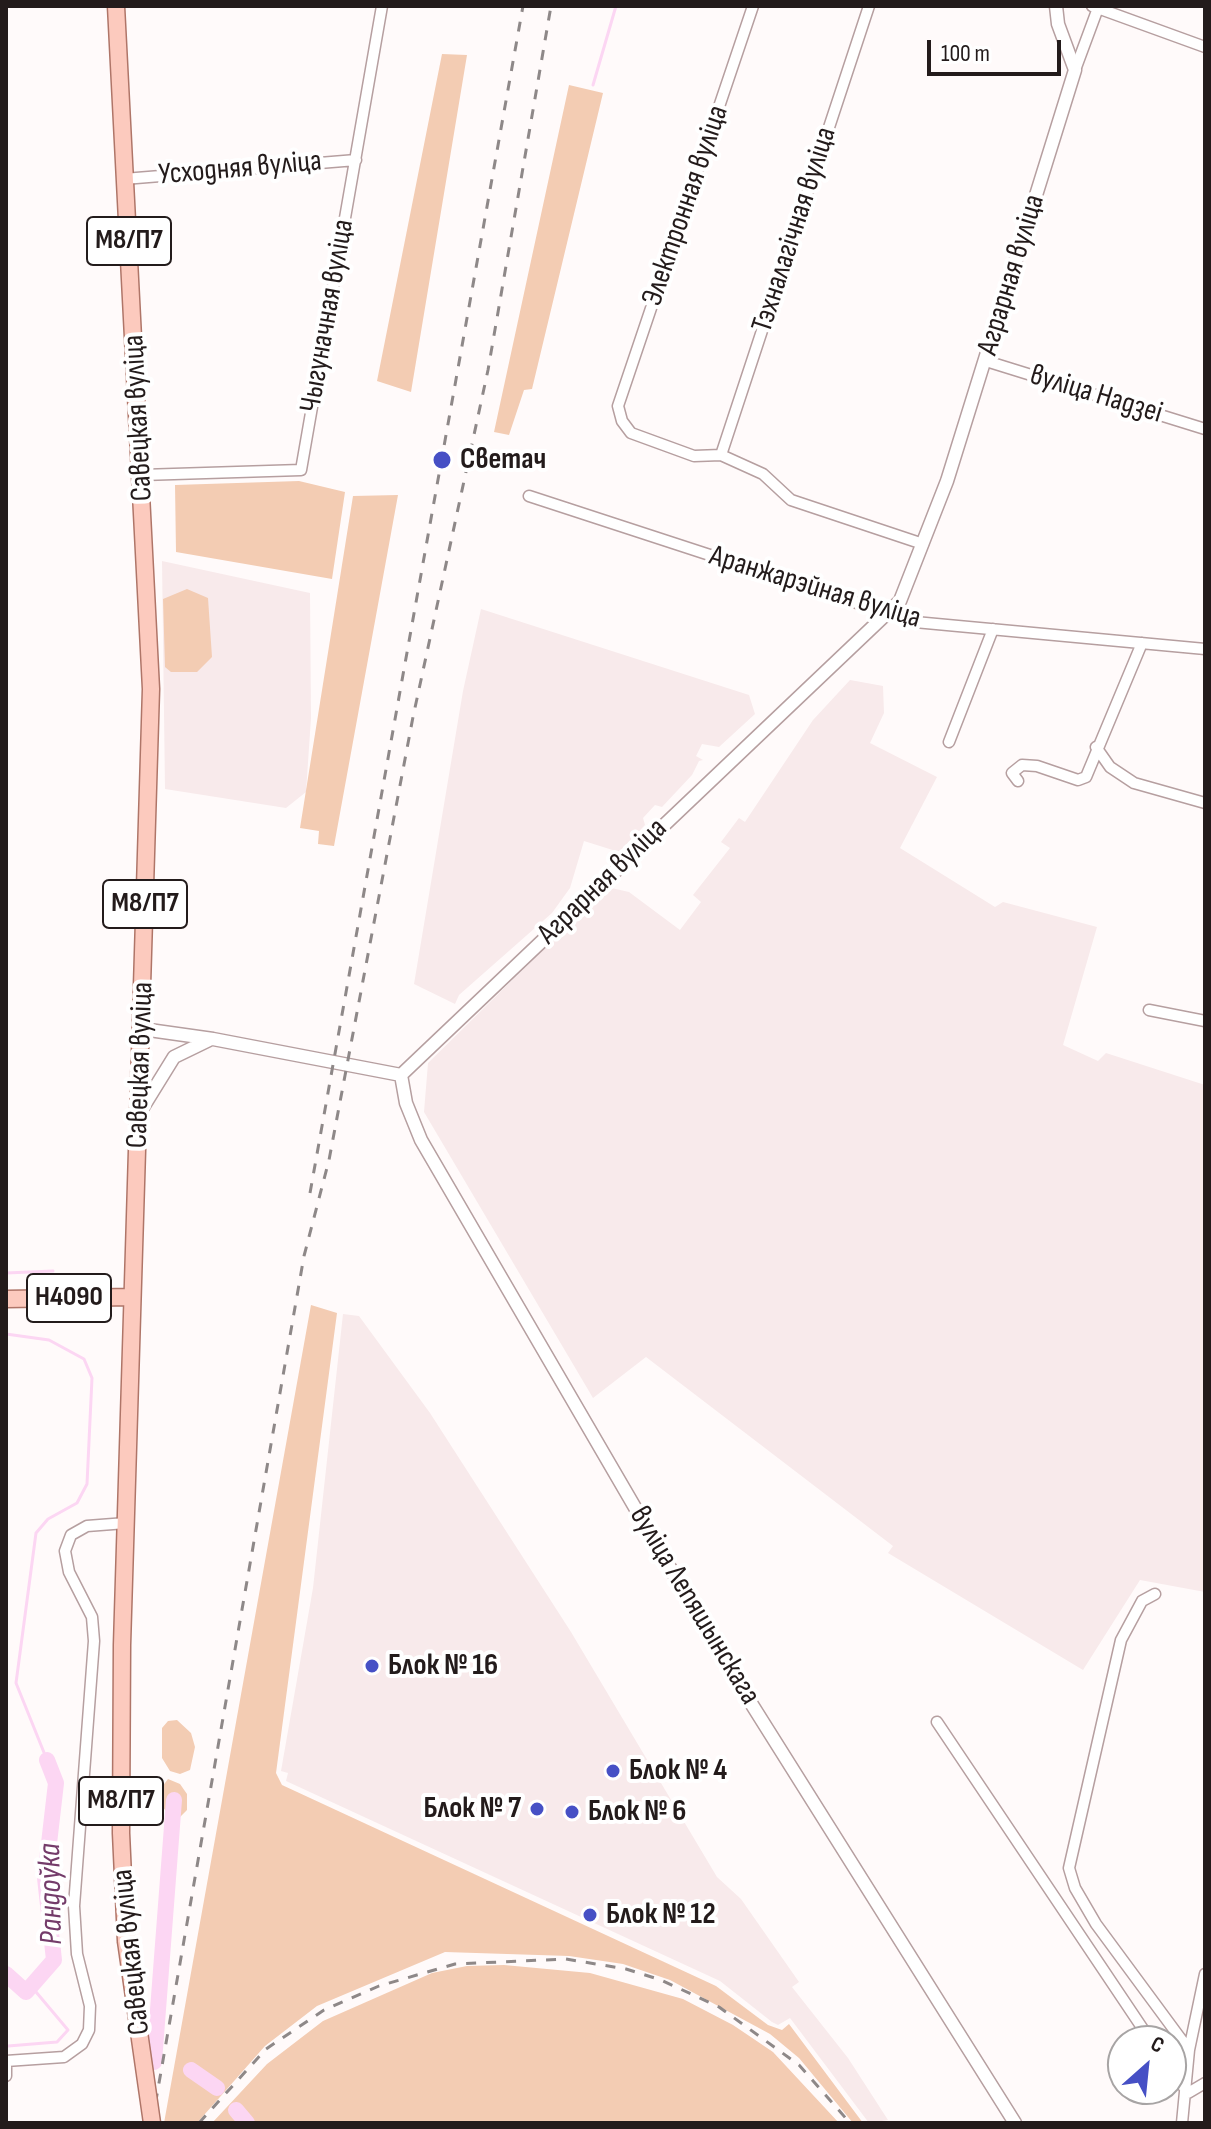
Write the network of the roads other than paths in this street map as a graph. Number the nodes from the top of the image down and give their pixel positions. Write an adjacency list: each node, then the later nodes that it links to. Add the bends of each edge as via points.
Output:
1 (116, 6): 10 (main road, Савецкая вуліца / М8/П7)
2 (382, 6): 9 (street, Чыгуначная вуліца)
3 (753, 6): 13 (street, Электронная вуліца, via 618,406 631,433 694,456)
4 (869, 6): 13 (street, Тэхналагічная вуліца)
5 (1056, 6): 8 (street)
6 (1095, 7): 7 (street); 8 (street)
7 (1205, 47)
8 (1075, 70): 11 (street, Аграрная вуліца)
9 (356, 160): 10 (street, Усходняя вуліца); 14 (street, Чыгуначная вуліца, via 301,470)
10 (124, 179): 14 (main road, Савецкая вуліца / М8/П7)
11 (986, 361): 12 (street, вуліца Надзеі); 16 (street, Аграрная вуліца)
12 (1205, 429)
13 (721, 455): 16 (street, via 763,474 791,500)
14 (142, 475): 27 (main road, Савецкая вуліца / М8/П7, via 151,689)
15 (529, 496): 17 (street, Аранжарэйная вуліца)
16 (923, 544): 17 (street, Аграрная вуліца)
17 (890, 614): 18 (street, Аранжарэйная вуліца, via 915,622); 29 (street, Аграрная вуліца)
18 (993, 629): 19 (street, Аранжарэйная вуліца); 21 (street)
19 (1142, 643): 20 (street, Аранжарэйная вуліца); 22 (street)
20 (1205, 649)
21 (949, 742)
22 (1096, 747): 23 (street, via 1086,777 1078,780 1022,765 1012,773); 24 (street, via 1110,767 1134,783)
23 (1018, 781)
24 (1205, 803)
25 (1149, 1010): 26 (street)
26 (1205, 1021)
27 (142, 1029): 28 (street); 30 (main road, Савецкая вуліца / М8/П7)
28 (213, 1039): 29 (street); 30 (street, via 174,1057)
29 (401, 1075): 44 (street, вуліца Лепяшынскага, via 421,1140 722,1657)
30 (140, 1112): 31 (main road, Савецкая вуліца / М8/П7)
31 (132, 1297): 32 (main road, Н4090); 33 (main road, Савецкая вуліца / М8/П7)
32 (6, 1299)
33 (126, 1523): 39 (street, via 87,1526 71,1535 65,1551 69,1572 92,1617 94,1641 74,1906 91,2022 86,2038 73,2051 52,2059); 43 (main road, Савецкая вуліца / М8/П7, bridge, via 121,1797 126,1941)
34 (1155, 1594): 38 (street, via 1142,1601 1121,1640 1069,1868 1096,1924)
35 (937, 1722): 37 (street)
36 (1205, 1974): 38 (street)
37 (1140, 2025)
38 (1189, 2050): 42 (street)
39 (6, 2061): 40 (street)
40 (6, 2076)
41 (1205, 2083): 42 (street)
42 (1188, 2093): 45 (street)
43 (152, 2123)
44 (1015, 2123)
45 (1182, 2123)

